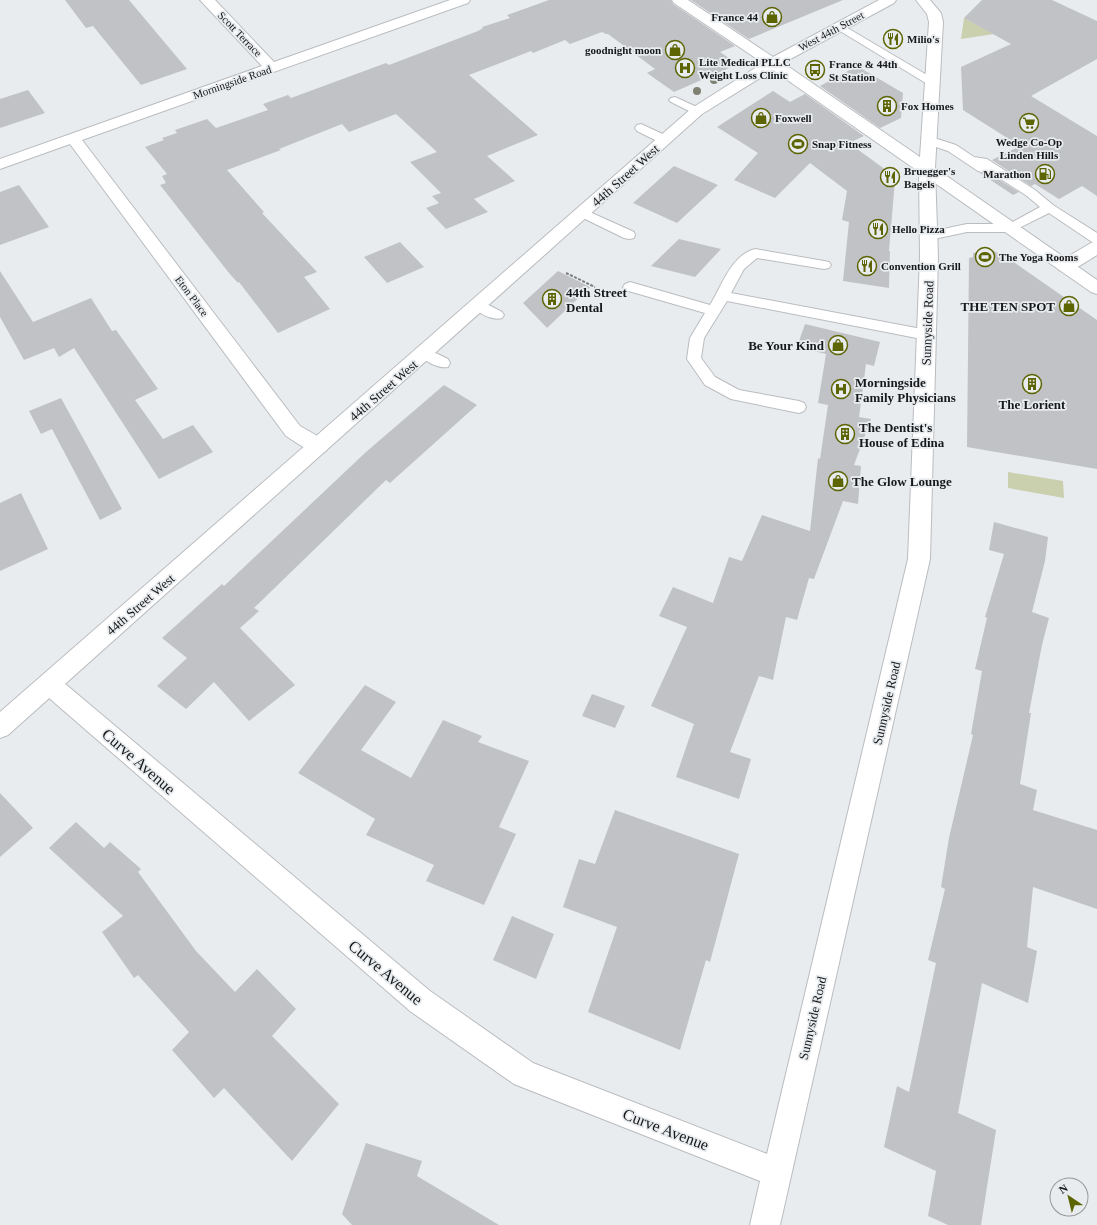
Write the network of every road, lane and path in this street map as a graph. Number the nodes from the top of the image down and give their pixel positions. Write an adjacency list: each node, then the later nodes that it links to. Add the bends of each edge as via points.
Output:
1 (207, 0): 8 (street, Scott Terrace)
2 (464, 0): 8 (street, Morningside Road)
3 (679, 0): 7 (street)
4 (889, 0): 6 (street, West 44th Street)
5 (923, 0): 9 (street, Sunnyside Road, via 934,14 936,22)
6 (839, 26): 7 (street, West 44th Street); 9 (lane)
7 (773, 63): 11 (street, 44th Street West); 17 (street)
8 (272, 68): 13 (street, Morningside Road)
9 (933, 83): 15 (street, Sunnyside Road)
10 (675, 100): 11 (lane)
11 (697, 111): 14 (street, 44th Street West)
12 (641, 128): 14 (lane)
13 (73, 138): 16 (street, Morningside Road); 39 (street, Eton Place, via 293,431)
14 (665, 140): 19 (street, 44th Street West)
15 (928, 140): 17 (street, Sunnyside Road); 18 (lane, via 952,148 1025,196)
16 (0, 164)
17 (927, 170): 20 (street); 22 (street, Sunnyside Road)
18 (1049, 208): 20 (lane); 23 (lane)
19 (583, 213): 21 (lane); 32 (street, 44th Street West)
20 (1011, 228): 22 (lane, via 966,228); 26 (street)
21 (629, 235)
22 (929, 236): 35 (street, Sunnyside Road)
23 (1097, 240)
24 (1097, 247): 26 (street)
25 (824, 265): 31 (lane, via 755,253 740,264)
26 (1065, 266): 30 (street)
27 (566, 273): 28 (path)
28 (595, 287)
29 (630, 287): 33 (lane)
30 (1097, 288)
31 (723, 296): 33 (lane); 35 (lane)
32 (479, 305): 34 (lane); 36 (street, 44th Street West)
33 (714, 311): 38 (lane, via 697,338 694,359 710,381 736,395)
34 (497, 315)
35 (927, 335): 42 (street, Sunnyside Road, via 919,559)
36 (424, 353): 37 (lane); 39 (street, 44th Street West)
37 (444, 363)
38 (799, 407)
39 (319, 446): 40 (street, 44th Street West)
40 (49, 684): 41 (street, 44th Street West); 42 (street, Curve Avenue, via 420,1001 524,1074)
41 (0, 727)
42 (776, 1172): 43 (street, Sunnyside Road)
43 (765, 1225)

